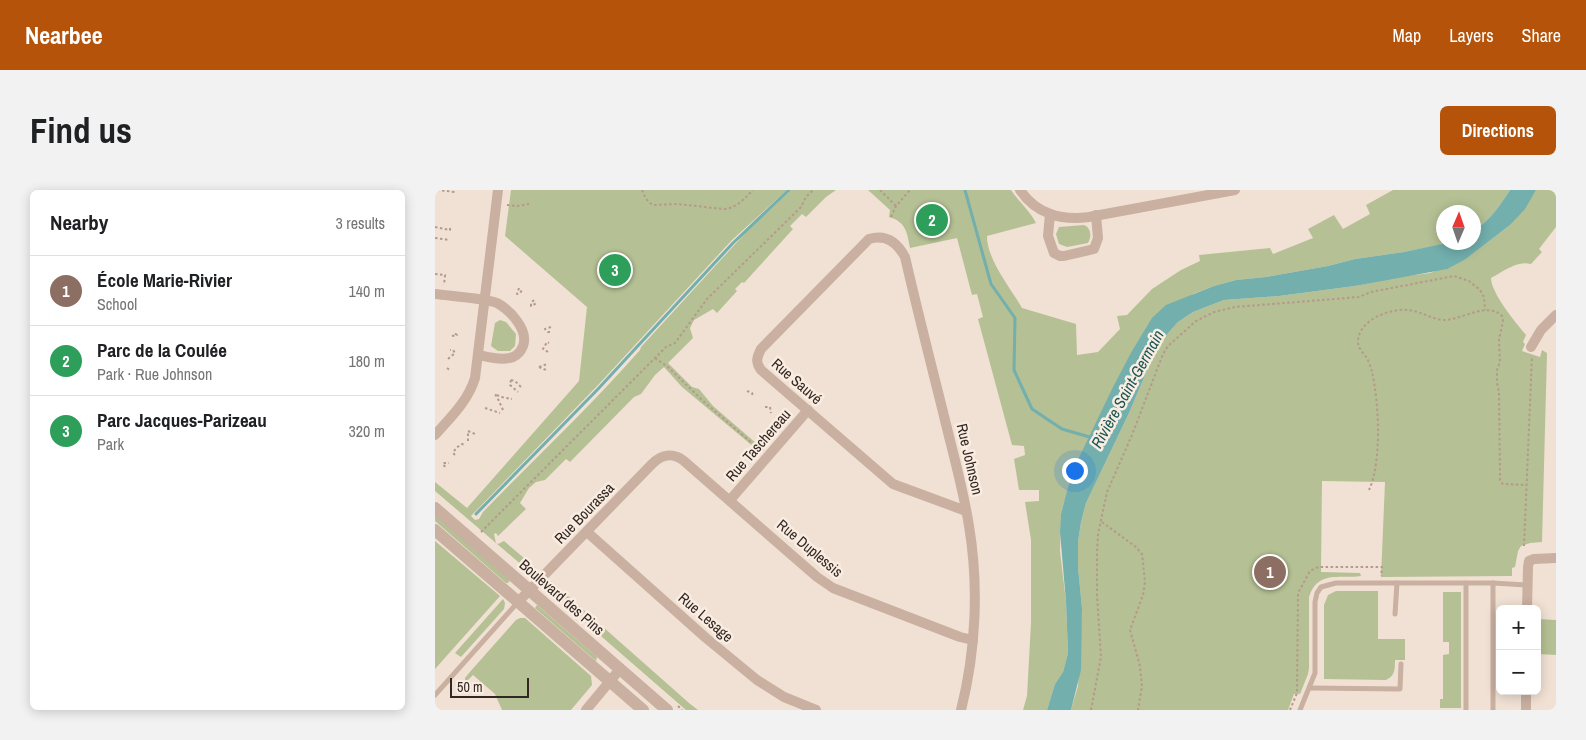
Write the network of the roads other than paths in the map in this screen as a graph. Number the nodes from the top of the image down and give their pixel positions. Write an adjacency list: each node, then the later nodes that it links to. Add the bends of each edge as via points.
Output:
1 (498, 190): 8 (street)
2 (1020, 190): 4 (street, via 1032,204)
3 (1235, 190): 5 (street)
4 (1050, 214): 5 (street, via 1072,218); 5 (street, via 1048,236 1054,253 1060,256 1094,249 1098,238)
5 (1096, 216)
6 (875, 237): 12 (street, Rue Sauvé, via 863,244 758,353 756,361 761,370); 17 (street, Rue Johnson, via 892,241 905,257)
7 (435, 294): 8 (street)
8 (485, 301): 11 (street); 11 (street, via 501,306 513,317 523,330 525,340 521,352 512,357)
9 (1556, 315): 10 (street, via 1541,330)
10 (1531, 350)
11 (478, 355): 13 (street, via 469,393)
12 (808, 410): 15 (street, Rue Taschereau); 17 (street, Rue Sauvé, via 893,484)
13 (435, 435)
14 (675, 456): 15 (street, Rue Duplessis); 19 (street, Rue Bourassa, via 664,456 655,461)
15 (730, 500): 29 (street, Rue Duplessis, via 833,588)
16 (435, 508): 25 (street, Boulevard des Pins)
17 (966, 511): 29 (street, Rue Johnson, via 974,570)
18 (435, 530): 26 (street)
19 (587, 532): 25 (street, Rue Bourassa); 36 (street, Rue Lesage, via 757,680)
20 (1556, 558): 24 (street, via 1531,559)
21 (1397, 583): 22 (lane); 28 (lane); 33 (lane, via 1336,583 1326,584 1319,590 1315,602 1315,673)
22 (1466, 583): 23 (lane); 42 (lane)
23 (1493, 583): 24 (lane); 43 (lane)
24 (1528, 585): 27 (street)
25 (530, 590): 26 (street, Rue Bourassa); 31 (street, Boulevard des Pins)
26 (519, 601): 32 (street); 34 (lane)
27 (1527, 605)
28 (1395, 614)
29 (973, 640): 40 (street, Rue Johnson)
30 (1401, 664): 33 (lane, via 1400,689)
31 (620, 670): 32 (street); 39 (street, Boulevard des Pins)
32 (609, 682): 37 (street); 38 (street)
33 (1310, 688): 41 (lane)
34 (435, 695)
35 (1526, 695): 44 (street)
36 (810, 709)
37 (586, 710)
38 (643, 710)
39 (667, 710)
40 (961, 710)
41 (1301, 710)
42 (1466, 710)
43 (1493, 710)
44 (1526, 710)

